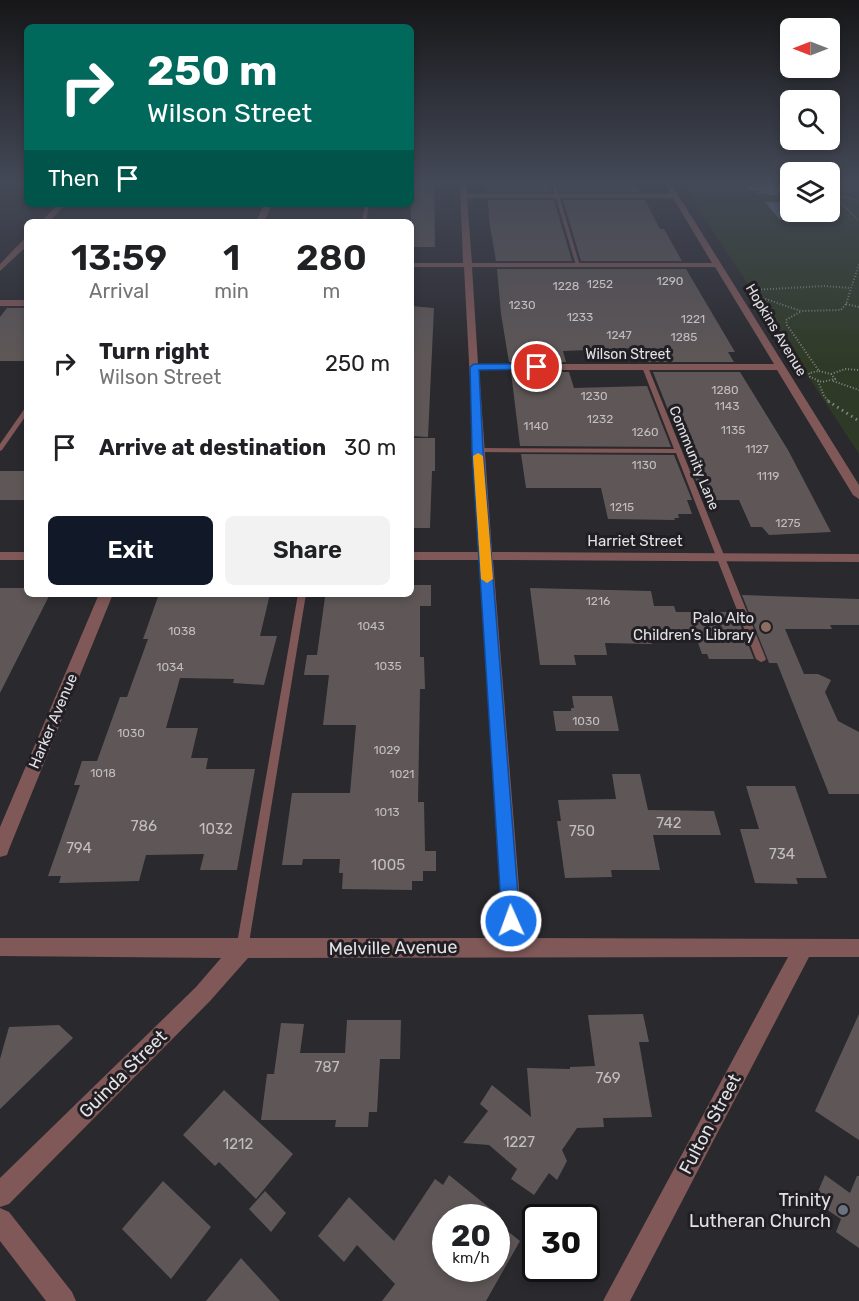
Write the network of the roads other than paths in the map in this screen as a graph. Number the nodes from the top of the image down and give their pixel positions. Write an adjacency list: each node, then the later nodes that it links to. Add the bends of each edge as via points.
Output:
1 (466, 243): 6 (street)
2 (572, 243): 7 (lane)
3 (704, 243): 8 (street, Hopkins Avenue)
4 (24, 244): 9 (street)
5 (414, 265): 6 (street)
6 (467, 265): 7 (street); 12 (street)
7 (578, 265): 8 (street)
8 (718, 265): 14 (street, Hopkins Avenue)
9 (0, 269)
10 (0, 303): 11 (street)
11 (24, 303)
12 (474, 367): 13 (street, Wilson Street); 17 (street)
13 (645, 367): 14 (street, Wilson Street); 18 (lane, Community Lane)
14 (781, 367): 19 (street, Hopkins Avenue)
15 (24, 413): 16 (lane)
16 (0, 449)
17 (478, 450): 18 (lane); 23 (street)
18 (678, 451): 24 (lane, Community Lane)
19 (859, 495)
20 (0, 556): 21 (street)
21 (24, 556)
22 (414, 556): 23 (street, Harriet Street)
23 (486, 556): 24 (street, Harriet Street); 30 (street)
24 (721, 557): 25 (street, Harriet Street); 28 (lane, Community Lane)
25 (859, 558)
26 (105, 597): 29 (street, Harker Avenue)
27 (301, 597): 34 (lane)
28 (761, 659)
29 (0, 849)
30 (514, 946): 32 (street, Melville Avenue); 34 (street, Melville Avenue)
31 (0, 947): 34 (street, Melville Avenue)
32 (804, 947): 33 (street, Melville Avenue); 38 (street, Fulton Street)
33 (859, 948)
34 (242, 949): 35 (street, Guinda Street, via 203,994)
35 (0, 1196)
36 (0, 1221): 37 (street)
37 (63, 1301)
38 (616, 1301)

